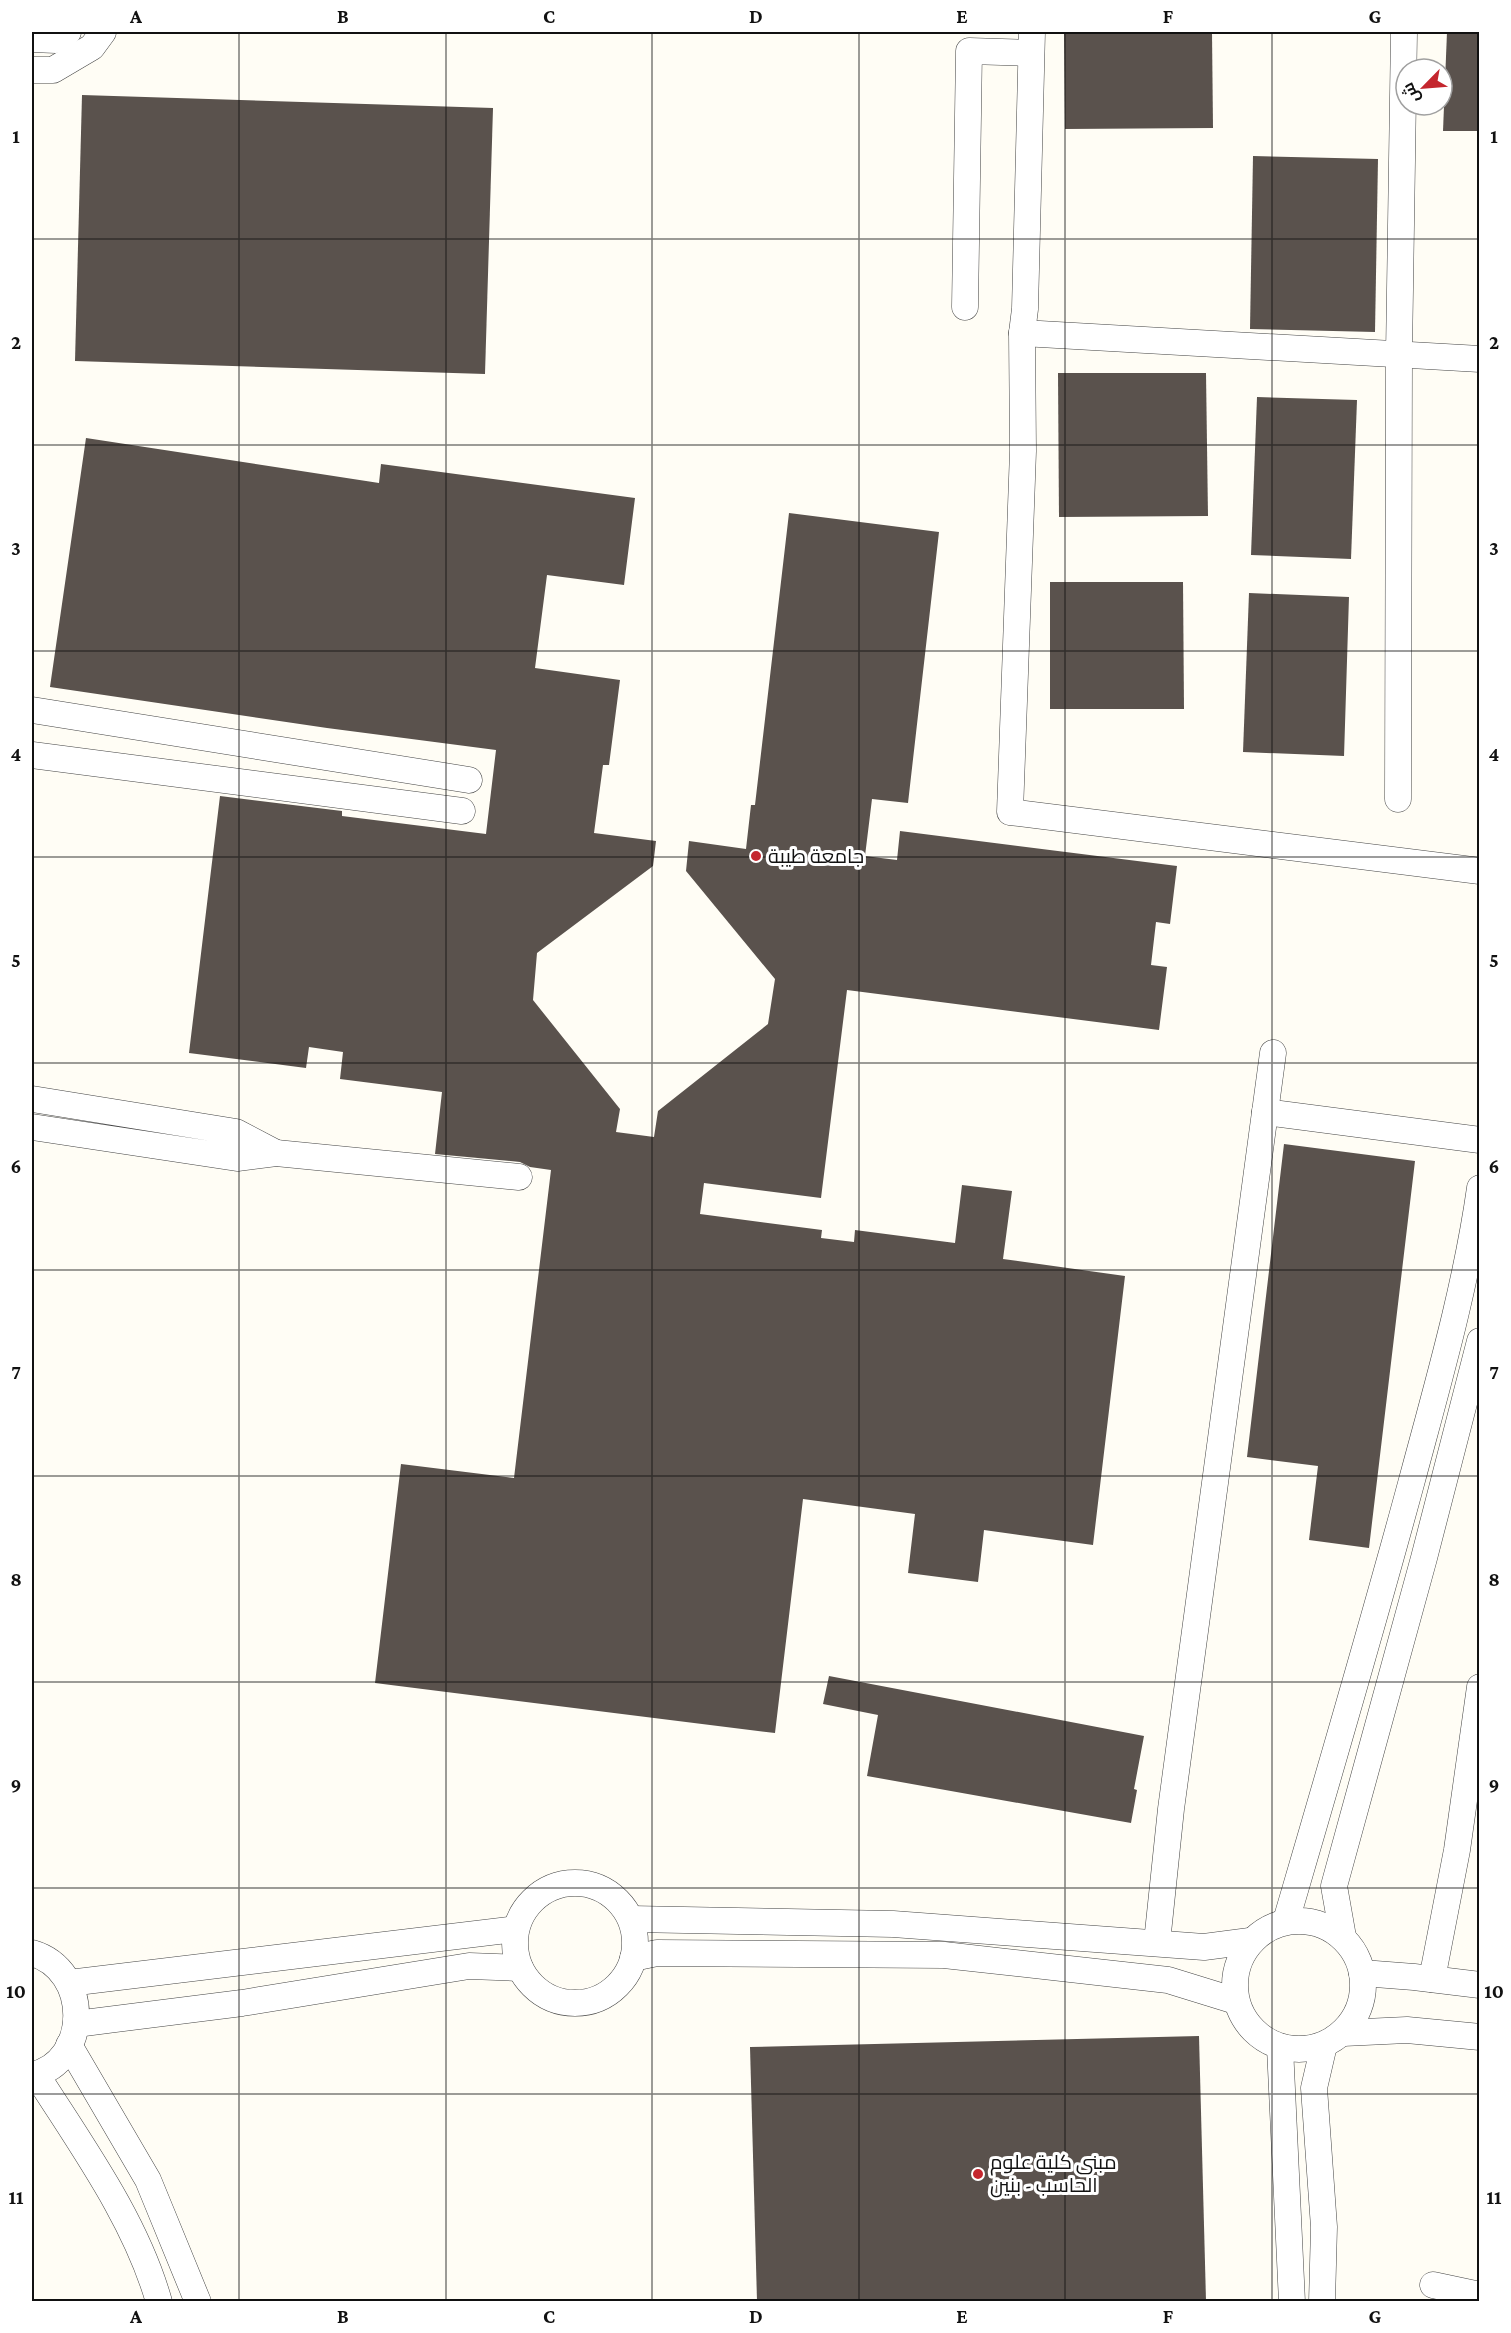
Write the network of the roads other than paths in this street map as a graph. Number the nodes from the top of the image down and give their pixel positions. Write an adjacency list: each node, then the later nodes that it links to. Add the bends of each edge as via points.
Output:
1 (68, 32): 4 (street, via 57,40)
2 (104, 32): 6 (street, via 92,47 53,70)
3 (1404, 32): 9 (street)
4 (32, 39)
5 (1031, 42): 7 (street, via 969,51); 8 (street)
6 (32, 70)
7 (965, 307)
8 (1022, 333): 9 (street); 16 (street, via 1023,451 1010,812)
9 (1399, 354): 10 (street); 14 (street)
10 (1479, 359)
11 (32, 710): 13 (street)
12 (32, 755): 15 (street)
13 (469, 780)
14 (1398, 799)
15 (462, 811)
16 (1479, 871)
17 (1273, 1053): 19 (street)
18 (32, 1099): 22 (street, via 236,1132)
19 (1265, 1112): 21 (street); 35 (street, via 1171,1809)
20 (32, 1127): 22 (street, via 237,1158)
21 (1479, 1140)
22 (276, 1153): 23 (street)
23 (519, 1177)
24 (1479, 1188): 27 (street, via 1454,1323)
25 (1479, 1341): 28 (street)
26 (1479, 1687): 29 (street)
27 (1348, 1712): 28 (street); 31 (street)
28 (1379, 1720): 33 (street, via 1334,1886)
29 (1468, 1852): 40 (street)
30 (631, 1919): 32 (street, via 606,1891 589,1884 570,1883 552,1887 536,1897 523,1912); 35 (street, via 893,1924); 37 (street, via 635,1938)
31 (1286, 1921): 33 (street, via 1306,1920); 34 (street, via 1267,1928)
32 (516, 1929): 38 (street); 41 (street)
33 (1343, 1937): 39 (street, via 1356,1954)
34 (1250, 1941): 35 (street, via 1204,1947); 43 (street, via 1239,1958 1234,1978)
35 (1157, 1942)
36 (32, 1953): 41 (street, via 57,1967)
37 (633, 1958): 38 (street, via 625,1978 611,1992 591,2001 570,2003 550,1998 532,1986); 43 (street, via 657,1953 944,1955 1168,1980)
38 (520, 1968): 44 (street, via 469,1966)
39 (1362, 1973): 40 (street); 46 (street, via 1363,1994 1356,2015)
40 (1432, 1979): 42 (street)
41 (69, 1983): 44 (street, via 76,2002)
42 (1479, 1985)
43 (1236, 2001): 47 (street, via 1245,2021 1260,2037)
44 (73, 2035): 48 (street, via 56,2062); 52 (street, via 148,2180)
45 (1479, 2037): 46 (street, via 1407,2030)
46 (1333, 2039): 47 (street, via 1302,2050); 54 (street, via 1314,2088 1324,2227)
47 (1280, 2047): 53 (street)
48 (34, 2074): 51 (street, via 108,2189 150,2270)
49 (1433, 2286): 50 (street)
50 (1479, 2295)
51 (159, 2301)
52 (198, 2301)
53 (1292, 2301)
54 (1322, 2301)

